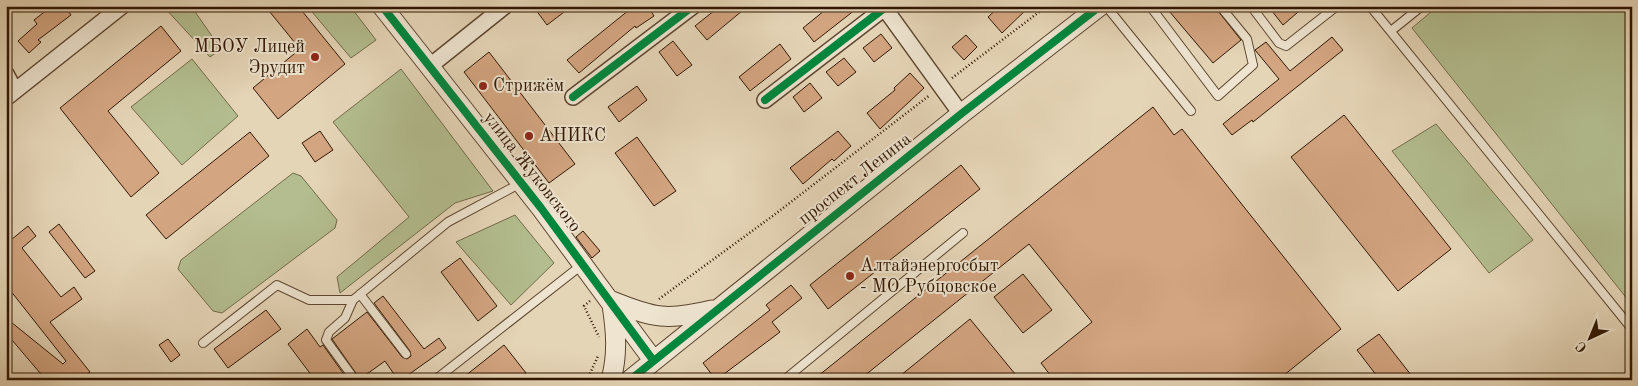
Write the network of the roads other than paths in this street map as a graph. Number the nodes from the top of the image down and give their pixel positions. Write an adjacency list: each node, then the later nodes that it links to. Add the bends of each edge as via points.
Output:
1 (122, 6): 17 (street)
2 (382, 6): 15 (street, улица Жуковского)
3 (692, 6): 18 (street)
4 (1100, 6): 21 (street, проспект Ленина)
5 (1106, 6): 20 (lane)
6 (1150, 6): 7 (lane, via 1218,96 1253,65 1247,39)
7 (1220, 6)
8 (1251, 6): 9 (lane, via 1279,43 1286,46)
9 (1337, 6)
10 (1370, 6): 14 (lane)
11 (1422, 6): 14 (lane)
12 (885, 7): 19 (street); 21 (street)
13 (500, 8): 15 (street)
14 (1391, 31): 29 (lane)
15 (430, 66): 22 (street, улица Жуковского)
16 (6, 74): 17 (street)
17 (11, 94)
18 (573, 97)
19 (765, 100)
20 (1191, 111)
21 (961, 114): 28 (street, проспект Ленина)
22 (521, 183): 24 (street, улица Жуковского); 25 (lane, via 448,222)
23 (963, 233): 37 (lane)
24 (583, 264): 26 (street, улица Жуковского); 34 (lane)
25 (360, 294): 27 (lane); 31 (lane)
26 (607, 295): 28 (street, via 648,315 681,317); 32 (street, улица Жуковского); 35 (street, via 616,332)
27 (353, 300): 30 (lane, via 309,300 277,285); 33 (lane, via 345,318 329,332 326,340)
28 (716, 308): 32 (street, проспект Ленина)
29 (1632, 329)
30 (203, 343)
31 (406, 354)
32 (653, 360): 36 (street, проспект Ленина)
33 (356, 380)
34 (434, 380)
35 (611, 380)
36 (630, 380)
37 (784, 380)

